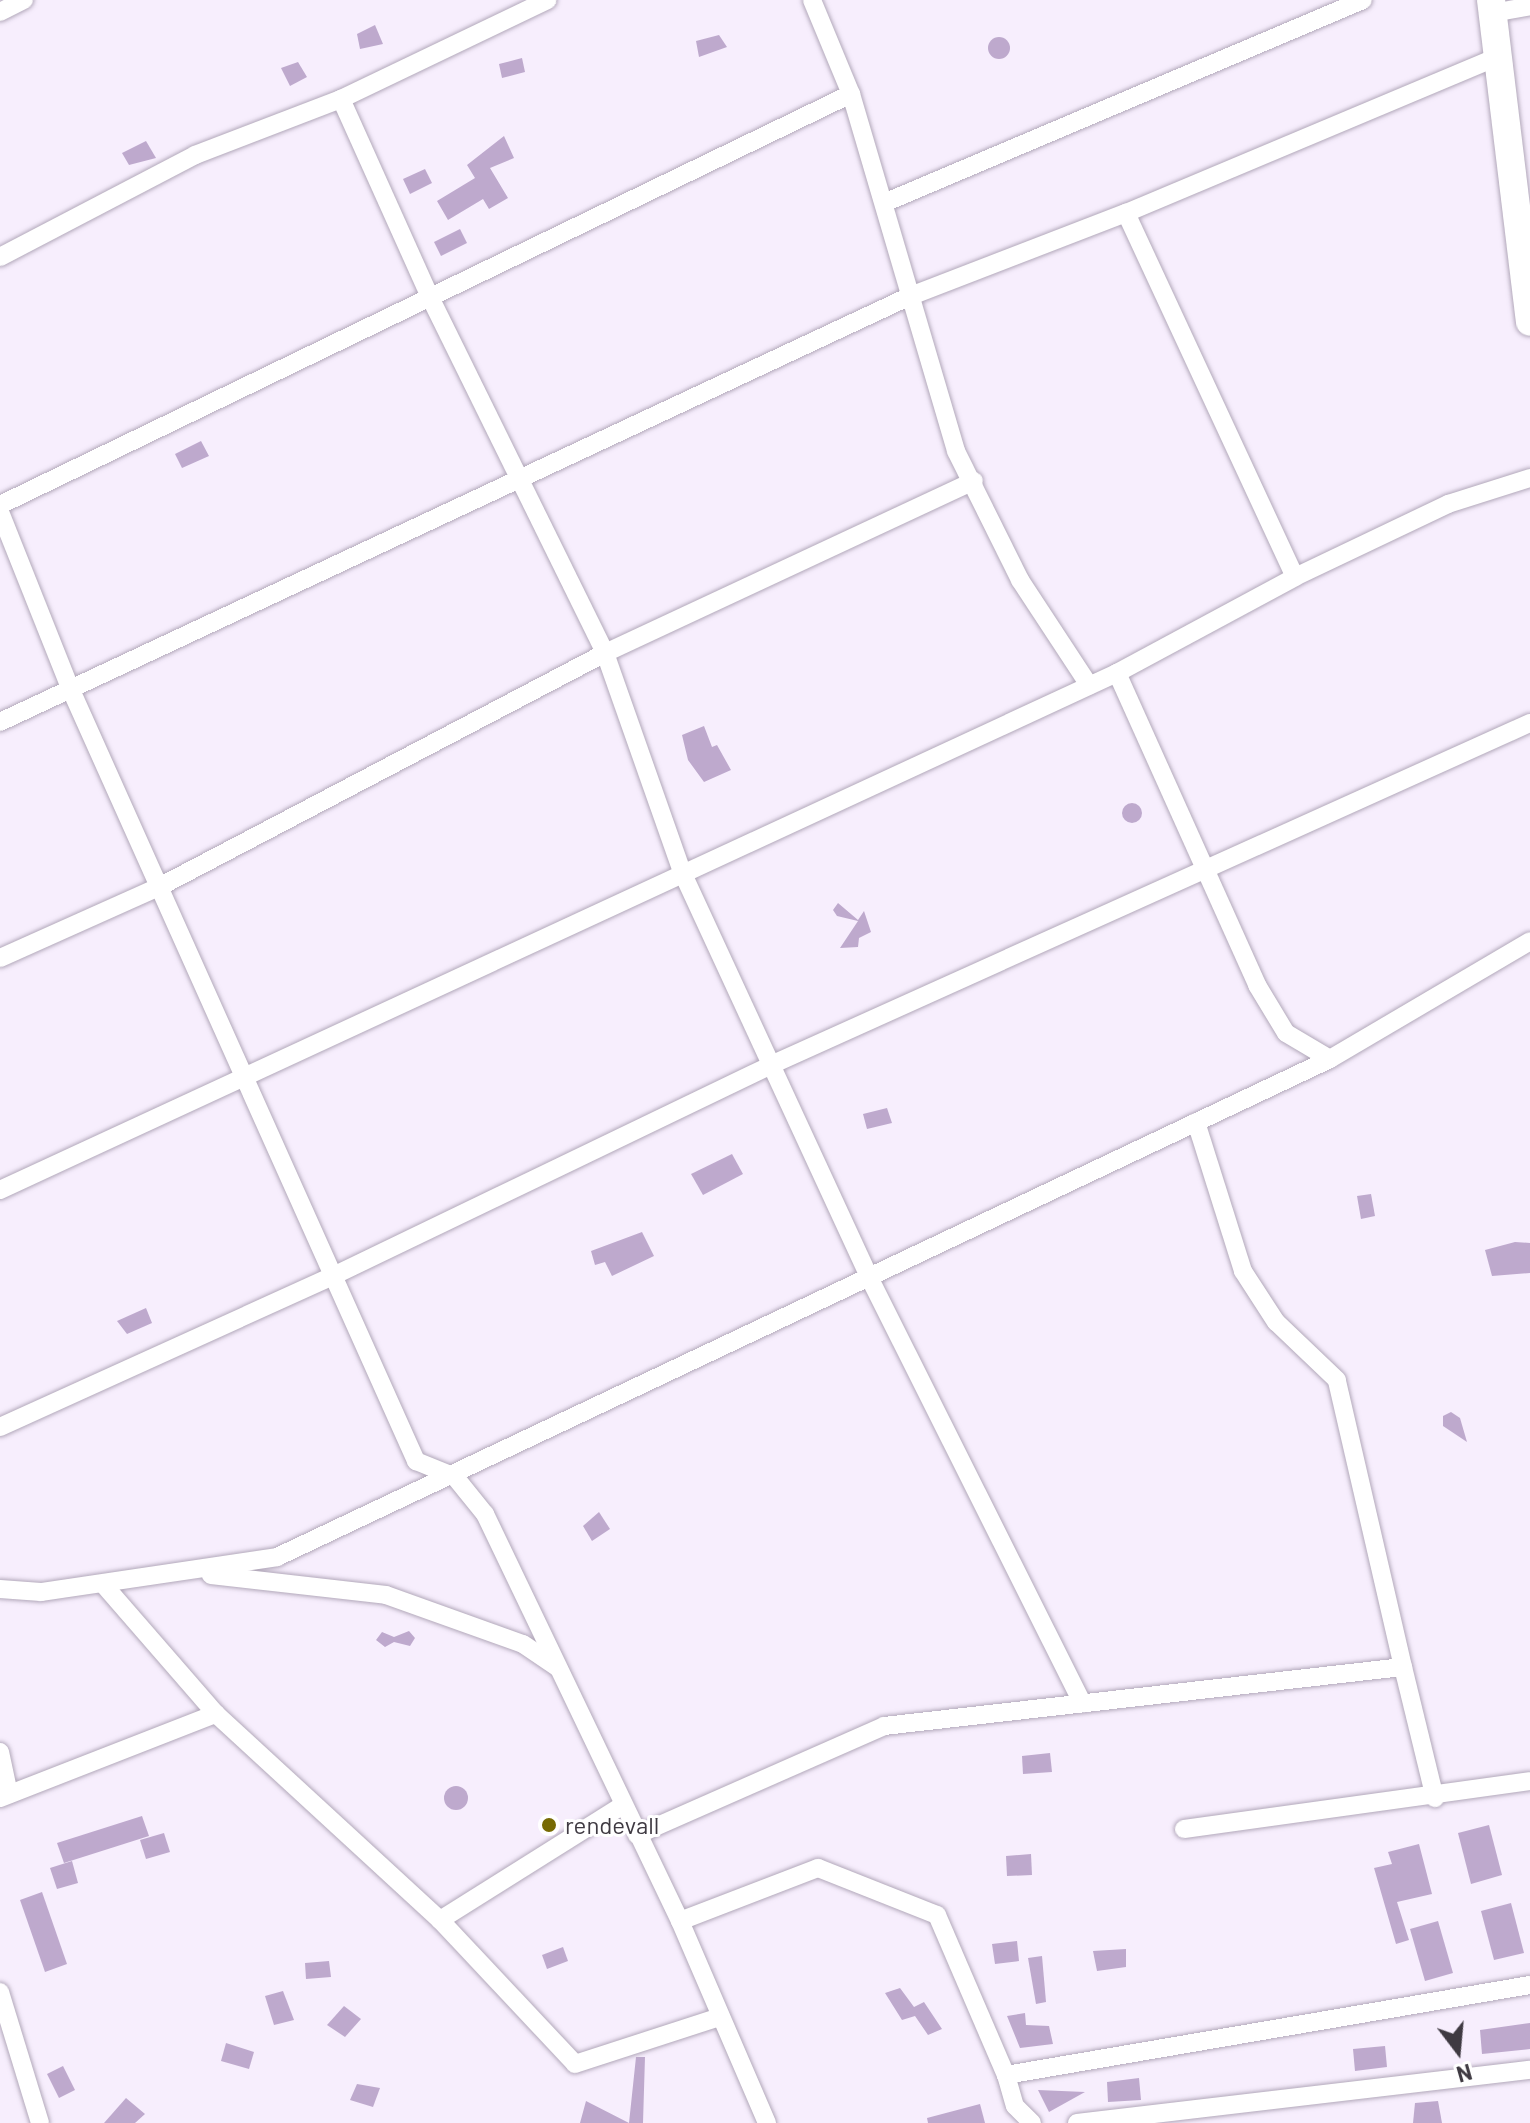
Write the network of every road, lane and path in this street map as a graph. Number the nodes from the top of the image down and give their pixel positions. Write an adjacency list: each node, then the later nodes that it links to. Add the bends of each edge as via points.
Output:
1 (24, 0): 7 (street)
2 (548, 0): 10 (street)
3 (812, 0): 9 (street)
4 (1363, 0): 12 (street)
5 (1530, 6): 6 (street)
6 (1492, 7): 8 (main road)
7 (0, 12)
8 (1497, 57): 11 (main road); 13 (street)
9 (851, 94): 12 (street); 15 (street)
10 (341, 99): 14 (street, via 195,155); 15 (street)
11 (1521, 158): 17 (main road)
12 (884, 203): 16 (street)
13 (1126, 213): 16 (street); 23 (street)
14 (0, 257)
15 (429, 295): 18 (street); 21 (street)
16 (908, 297): 18 (street); 20 (street, via 956,451)
17 (1530, 322)
18 (519, 475): 24 (street); 27 (street)
19 (1530, 478): 23 (street, via 1448,504)
20 (974, 481): 24 (street); 26 (street, via 1020,580)
21 (0, 505)
22 (0, 512): 27 (street)
23 (1295, 577): 25 (street)
24 (605, 653): 31 (street); 32 (street)
25 (1117, 673): 26 (street); 30 (street)
26 (1089, 685): 31 (street)
27 (71, 690): 28 (street); 32 (street)
28 (0, 722)
29 (1530, 723): 30 (street)
30 (1206, 868): 35 (street, via 1257,985 1286,1033); 36 (street)
31 (683, 874): 36 (street); 37 (street)
32 (159, 887): 34 (street); 37 (street)
33 (1530, 941): 35 (street)
34 (0, 958)
35 (1330, 1059): 38 (street)
36 (771, 1065): 40 (street); 41 (street)
37 (245, 1079): 39 (street); 41 (street)
38 (1196, 1122): 40 (street); 47 (street, via 1243,1271 1276,1322 1337,1380)
39 (0, 1190)
40 (868, 1275): 43 (street); 49 (street)
41 (333, 1276): 42 (street); 43 (street, via 416,1461)
42 (0, 1427)
43 (455, 1477): 44 (street, via 277,1557); 48 (street, via 485,1514)
44 (196, 1573): 45 (street); 48 (street, via 386,1595 523,1644)
45 (103, 1584): 46 (street, via 41,1592); 50 (street)
46 (0, 1589)
47 (1403, 1667): 49 (street); 54 (street)
48 (559, 1669): 55 (street)
49 (1082, 1703): 57 (street, via 884,1726)
50 (216, 1714): 53 (street); 58 (street)
51 (0, 1752): 53 (street)
52 (1530, 1781): 54 (street)
53 (4, 1796)
54 (1435, 1798): 56 (street)
55 (622, 1806): 57 (street); 58 (street)
56 (1184, 1829)
57 (637, 1835): 59 (street)
58 (440, 1920): 62 (street, via 575,2064)
59 (680, 1921): 62 (street); 64 (street, via 818,1868 937,1915)
60 (1530, 1985): 64 (street)
61 (0, 1992): 65 (street)
62 (720, 2017): 66 (street)
63 (1530, 2070): 68 (street)
64 (1006, 2075): 67 (street, via 1015,2106)
65 (40, 2123)
66 (767, 2123)
67 (1032, 2123)
68 (1077, 2123)

